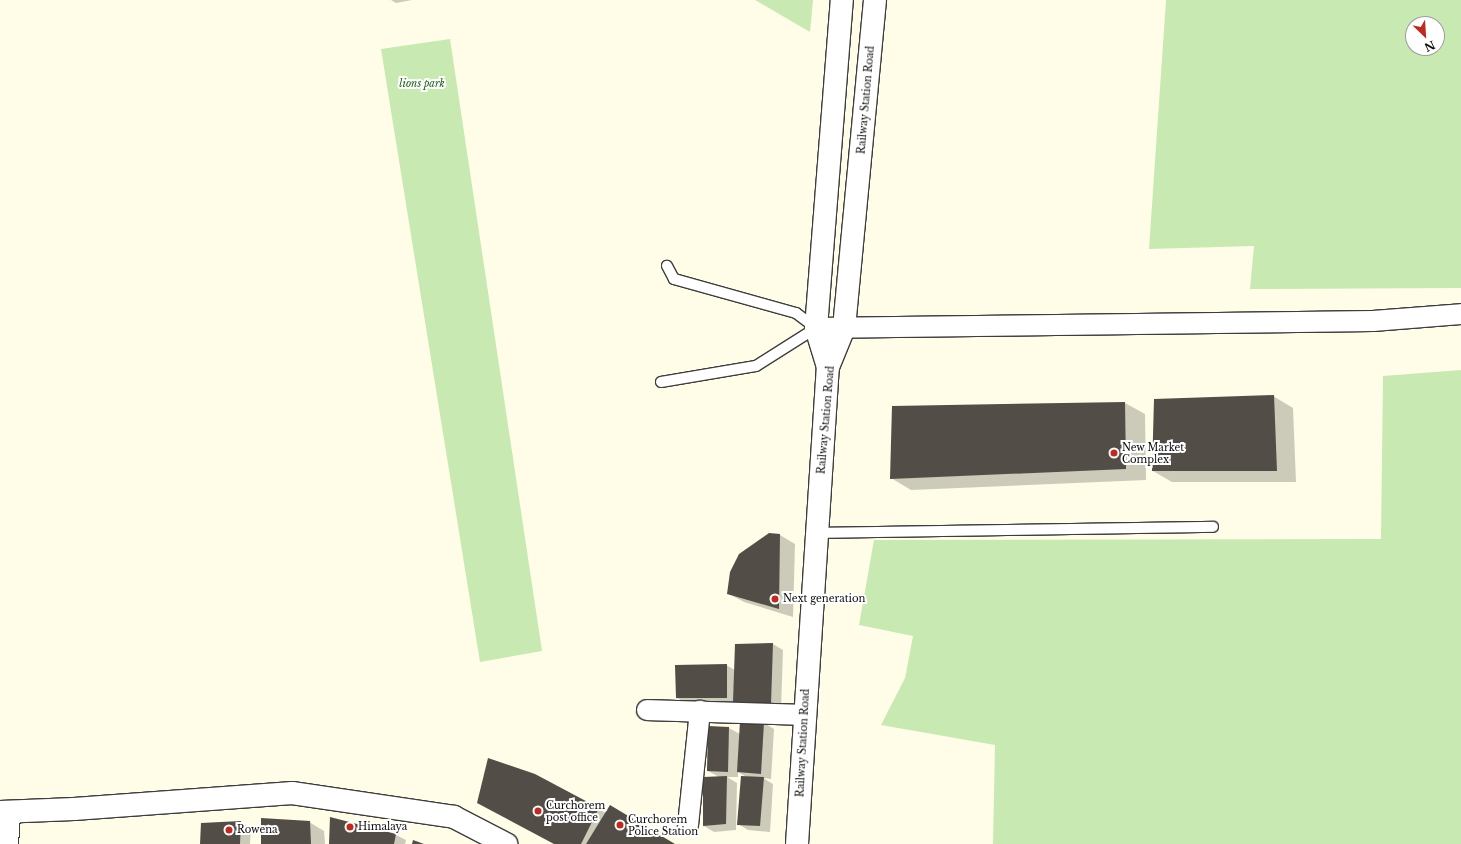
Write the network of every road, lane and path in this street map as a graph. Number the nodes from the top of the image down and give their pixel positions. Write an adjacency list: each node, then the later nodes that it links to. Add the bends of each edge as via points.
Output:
1 (842, 0): 5 (street)
2 (875, 0): 6 (street, Railway Station Road)
3 (667, 266): 5 (lane, via 674,279 796,313)
4 (1461, 314): 6 (street, via 1373,321)
5 (816, 328): 6 (street); 7 (street); 8 (lane, via 756,366)
6 (844, 328): 7 (street, Railway Station Road)
7 (828, 367): 10 (street, Railway Station Road)
8 (661, 382)
9 (1213, 527): 10 (lane)
10 (817, 533): 13 (street, Railway Station Road)
11 (647, 710): 12 (street)
12 (700, 712): 13 (street); 15 (street)
13 (805, 715): 18 (street, Railway Station Road)
14 (4, 812): 16 (street); 17 (street, via 292,793 454,817)
15 (688, 825)
16 (7, 844)
17 (506, 844)
18 (797, 844)

